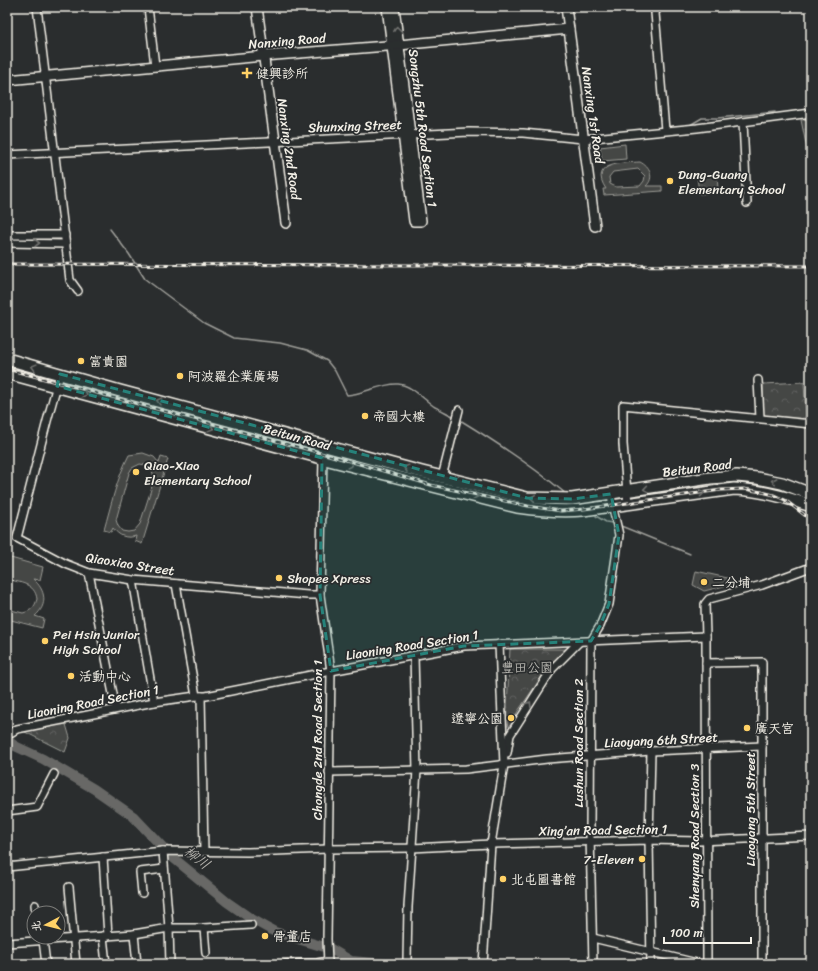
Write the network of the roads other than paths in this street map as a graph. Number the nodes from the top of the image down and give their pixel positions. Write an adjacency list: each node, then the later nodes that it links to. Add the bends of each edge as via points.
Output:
1 (38, 7): 12 (street)
2 (148, 7): 11 (street)
3 (257, 7): 10 (street, Nanxing 2nd Road)
4 (387, 7): 9 (street, Songzhu 5th Road Section 1)
5 (394, 7): 9 (street, Songzhu 5th Road Section 1, one-way to 5)
6 (566, 7): 8 (street, Nanxing 1st Road)
7 (658, 7): 16 (street, via 655,13)
8 (569, 29): 9 (street, Nanxing Road); 18 (street, Nanxing 1st Road)
9 (395, 46): 10 (street, Nanxing Road); 17 (street, Songzhu 5th Road Section 1)
10 (263, 56): 11 (street, Nanxing Road); 19 (street, Nanxing 2nd Road)
11 (155, 66): 12 (street, Nanxing Road)
12 (46, 77): 13 (street, Nanxing Road); 20 (street)
13 (7, 80)
14 (811, 113): 15 (street, Shunxing Street)
15 (743, 122): 16 (street, Shunxing Street); 22 (street)
16 (665, 130): 18 (street, Shunxing Street)
17 (407, 136): 17 (street, Songzhu 5th Road Section 1, via 414,221 421,221); 18 (street, Shunxing Street, via 502,132); 19 (street, Shunxing Street)
18 (584, 139): 24 (street, Nanxing 1st Road)
19 (275, 142): 20 (street, Shunxing Street); 23 (street, Nanxing 2nd Road)
20 (55, 153): 21 (street, Shunxing Street); 26 (street)
21 (7, 155)
22 (747, 202)
23 (286, 223)
24 (595, 226)
25 (7, 235): 26 (street)
26 (65, 235): 28 (street)
27 (7, 243): 28 (street, one-way to 28)
28 (66, 244): 29 (street, via 70,280)
29 (78, 291)
30 (7, 359): 32 (main road, Beitun Road, one-way to 30)
31 (7, 373): 34 (main road, Beitun Road)
32 (60, 374): 34 (street, Qiaoxiao Street); 38 (main road, Beitun Road, one-way to 32)
33 (758, 380): 36 (street)
34 (57, 386): 39 (main road, Beitun Road, one-way to 39); 48 (street, Qiaoxiao Street, via 17,538)
35 (458, 412): 40 (street)
36 (760, 418): 37 (street); 41 (street, via 623,405)
37 (811, 424)
38 (321, 444): 39 (street, Chongde 2nd Road Section 1); 40 (main road, Beitun Road, one-way to 38)
39 (323, 458): 45 (main road, Beitun Road, one-way to 45, via 517,507 549,511); 51 (street, Chongde 2nd Road Section 1)
40 (442, 477): 42 (main road, Beitun Road, one-way to 40, via 572,499 527,498)
41 (626, 492): 42 (main road, Beitun Road); 43 (main road, Beitun Road, one-way to 41, via 782,483 737,476); 44 (street)
42 (611, 494): 45 (street)
43 (811, 494)
44 (628, 504): 45 (main road, Beitun Road); 46 (main road, Beitun Road, one-way to 46, via 734,489 777,495)
45 (613, 506): 53 (street, via 619,535 608,604 600,626)
46 (811, 506)
47 (811, 567): 52 (street, via 762,585 708,599 705,604)
48 (89, 573): 49 (street, Qiaoxiao Street); 61 (street)
49 (133, 580): 50 (street, Qiaoxiao Street); 60 (street)
50 (176, 584): 51 (street, Qiaoxiao Street); 59 (street)
51 (320, 595): 58 (street, Chongde 2nd Road Section 1)
52 (706, 636): 53 (street, Liaoning Road Section 1); 57 (street, Shenyang Road Section 3)
53 (591, 640): 54 (street, Liaoning Road Section 1); 66 (street, Lushun Road Section 2)
54 (579, 642): 55 (street, Liaoning Road Section 1); 67 (street, one-way to 54, via 510,735 552,669)
55 (499, 644): 56 (street, Liaoning Road Section 1, via 464,646); 67 (street)
56 (414, 656): 58 (street, Liaoning Road Section 1); 68 (street)
57 (706, 663): 63 (street, Liaoyang 5th Street, via 762,662); 64 (street, Shenyang Road Section 3)
58 (331, 671): 59 (street, Liaoning Road Section 1); 69 (street, Chongde 2nd Road Section 1)
59 (199, 696): 60 (street, Liaoning Road Section 1); 81 (street)
60 (154, 702): 61 (street, Liaoning Road Section 1)
61 (116, 709): 62 (street, Liaoning Road Section 1)
62 (8, 733)
63 (762, 746): 64 (street, Liaoyang 6th Street); 73 (street, Liaoyang 5th Street)
64 (705, 749): 65 (street, Liaoyang 6th Street); 75 (street, Shenyang Road Section 3)
65 (650, 751): 66 (street, Liaoyang 6th Street); 74 (street)
66 (590, 756): 67 (street, Liaoyang 6th Street); 76 (street, Lushun Road Section 2)
67 (504, 765): 68 (street, Liaoyang 6th Street); 77 (street)
68 (418, 770): 69 (street, Liaoyang 6th Street); 78 (street)
69 (329, 772): 79 (street, Chongde 2nd Road Section 1)
70 (54, 774): 71 (street, via 37,807)
71 (7, 811)
72 (811, 836): 73 (street, Xing’an Road Section 1)
73 (762, 837): 75 (street, Xing’an Road Section 1); 113 (street, Liaoyang 5th Street)
74 (650, 840): 75 (street, Xing’an Road Section 1); 76 (street, Xing’an Road Section 1); 99 (street)
75 (706, 840): 112 (street, Shenyang Road Section 3)
76 (590, 842): 77 (street, Xing’an Road Section 1); 94 (street, Lushun Road Section 2)
77 (491, 844): 78 (street, Xing’an Road Section 1); 102 (street)
78 (412, 848): 79 (street, Xing’an Road Section 1); 101 (street)
79 (328, 849): 81 (street, Xing’an Road Section 1); 100 (street, Chongde 2nd Road Section 1)
80 (166, 852): 81 (street, Xing’an Road Section 1); 82 (street, Xing’an Road Section 1); 84 (street)
81 (204, 852)
82 (103, 857): 83 (street, Xing’an Road Section 1); 91 (street)
83 (7, 867)
84 (164, 869): 86 (street, via 140,872); 88 (street)
85 (69, 888): 93 (street)
86 (142, 892)
87 (251, 925): 89 (street)
88 (169, 928): 89 (street); 90 (street); 107 (street)
89 (204, 928): 98 (street)
90 (134, 934): 91 (street); 106 (street)
91 (106, 936): 93 (street); 105 (street)
92 (66, 938): 93 (street)
93 (74, 938): 104 (street)
94 (593, 938): 99 (street); 109 (street, Lushun Road Section 2)
95 (26, 941): 96 (street)
96 (7, 943)
97 (41, 945): 103 (street)
98 (206, 953)
99 (651, 953): 110 (street); 111 (street)
100 (328, 960): 108 (street)
101 (407, 960)
102 (483, 962)
103 (46, 964)
104 (76, 964)
105 (106, 964)
106 (137, 964)
107 (170, 964)
108 (285, 964)
109 (593, 964)
110 (651, 964)
111 (701, 964)
112 (706, 964)
113 (762, 964)

